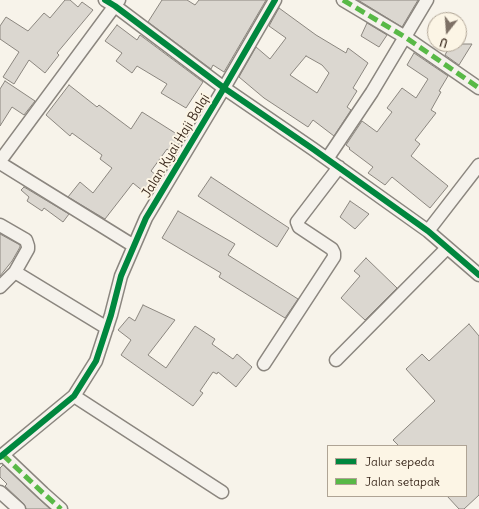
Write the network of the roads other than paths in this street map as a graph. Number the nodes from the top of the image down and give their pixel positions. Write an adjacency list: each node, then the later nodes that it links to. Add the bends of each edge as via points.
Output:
1 (105, 0): 5 (street)
2 (275, 0): 7 (street)
3 (343, 0): 6 (street)
4 (427, 0): 6 (street)
5 (117, 3): 7 (street); 10 (street)
6 (405, 37): 8 (street); 9 (street)
7 (224, 88): 9 (street, Jalan Kyai Haji Balqi); 15 (street, Jalan Kyai Haji Balqi, via 146,218)
8 (479, 88)
9 (327, 159): 12 (street, Jalan Kyai Haji Balqi)
10 (0, 162): 15 (street)
11 (479, 165): 14 (street)
12 (339, 166): 14 (street, Jalan Kyai Haji Balqi); 22 (street, via 297,222 332,249 334,257)
13 (0, 224): 17 (street, via 26,240 28,246)
14 (428, 231): 16 (street, Jalan Kyai Haji Balqi)
15 (134, 246): 20 (street, Jalan Kyai Haji Balqi, via 121,276)
16 (447, 248): 18 (street, Jalan Kyai Haji Balqi); 21 (street)
17 (15, 272): 19 (street); 20 (street)
18 (479, 275)
19 (0, 287)
20 (107, 328): 23 (street, Jalan Kyai Haji Balqi, via 96,362)
21 (336, 360)
22 (264, 364)
23 (74, 396): 24 (street, Jalan Kyai Haji Balqi); 26 (street)
24 (1, 456): 28 (street)
25 (0, 492): 27 (street)
26 (222, 492)
27 (19, 509)
28 (61, 509)

